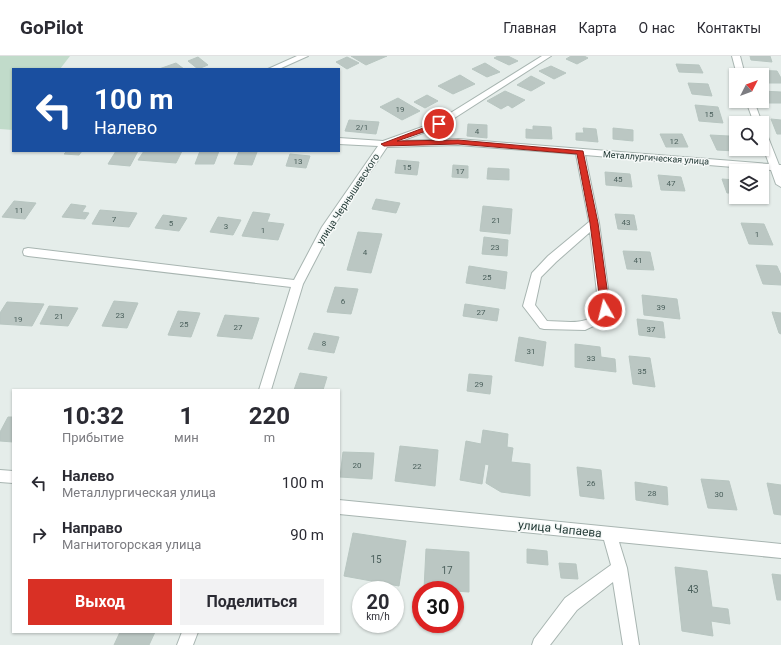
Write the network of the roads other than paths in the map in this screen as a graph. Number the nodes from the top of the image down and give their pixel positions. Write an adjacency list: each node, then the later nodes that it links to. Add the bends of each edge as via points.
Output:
1 (304, 56): 4 (street)
2 (547, 56): 7 (street, via 439,124)
3 (736, 56): 5 (street)
4 (274, 68)
5 (739, 68)
6 (340, 141): 7 (street, Металлургическая улица)
7 (384, 144): 9 (street, Металлургическая улица, via 458,142); 14 (street, улица Чернышевского, via 326,229)
8 (769, 148): 10 (street)
9 (580, 152): 10 (street, Металлургическая улица); 12 (street)
10 (778, 168): 11 (street)
11 (781, 184)
12 (594, 223): 12 (street, via 605,310 600,318 585,326 544,324 529,306 536,276)
13 (28, 252): 14 (street)
14 (297, 284): 15 (street, улица Чернышевского)
15 (265, 389)
16 (0, 476): 17 (street)
17 (12, 477)
18 (340, 507): 19 (street, улица Чапаева)
19 (610, 534): 20 (street, улица Чапаева); 21 (street)
20 (781, 551)
21 (619, 568): 24 (street, via 571,604); 25 (street)
22 (190, 633): 23 (street)
23 (185, 645)
24 (540, 645)
25 (631, 645)

